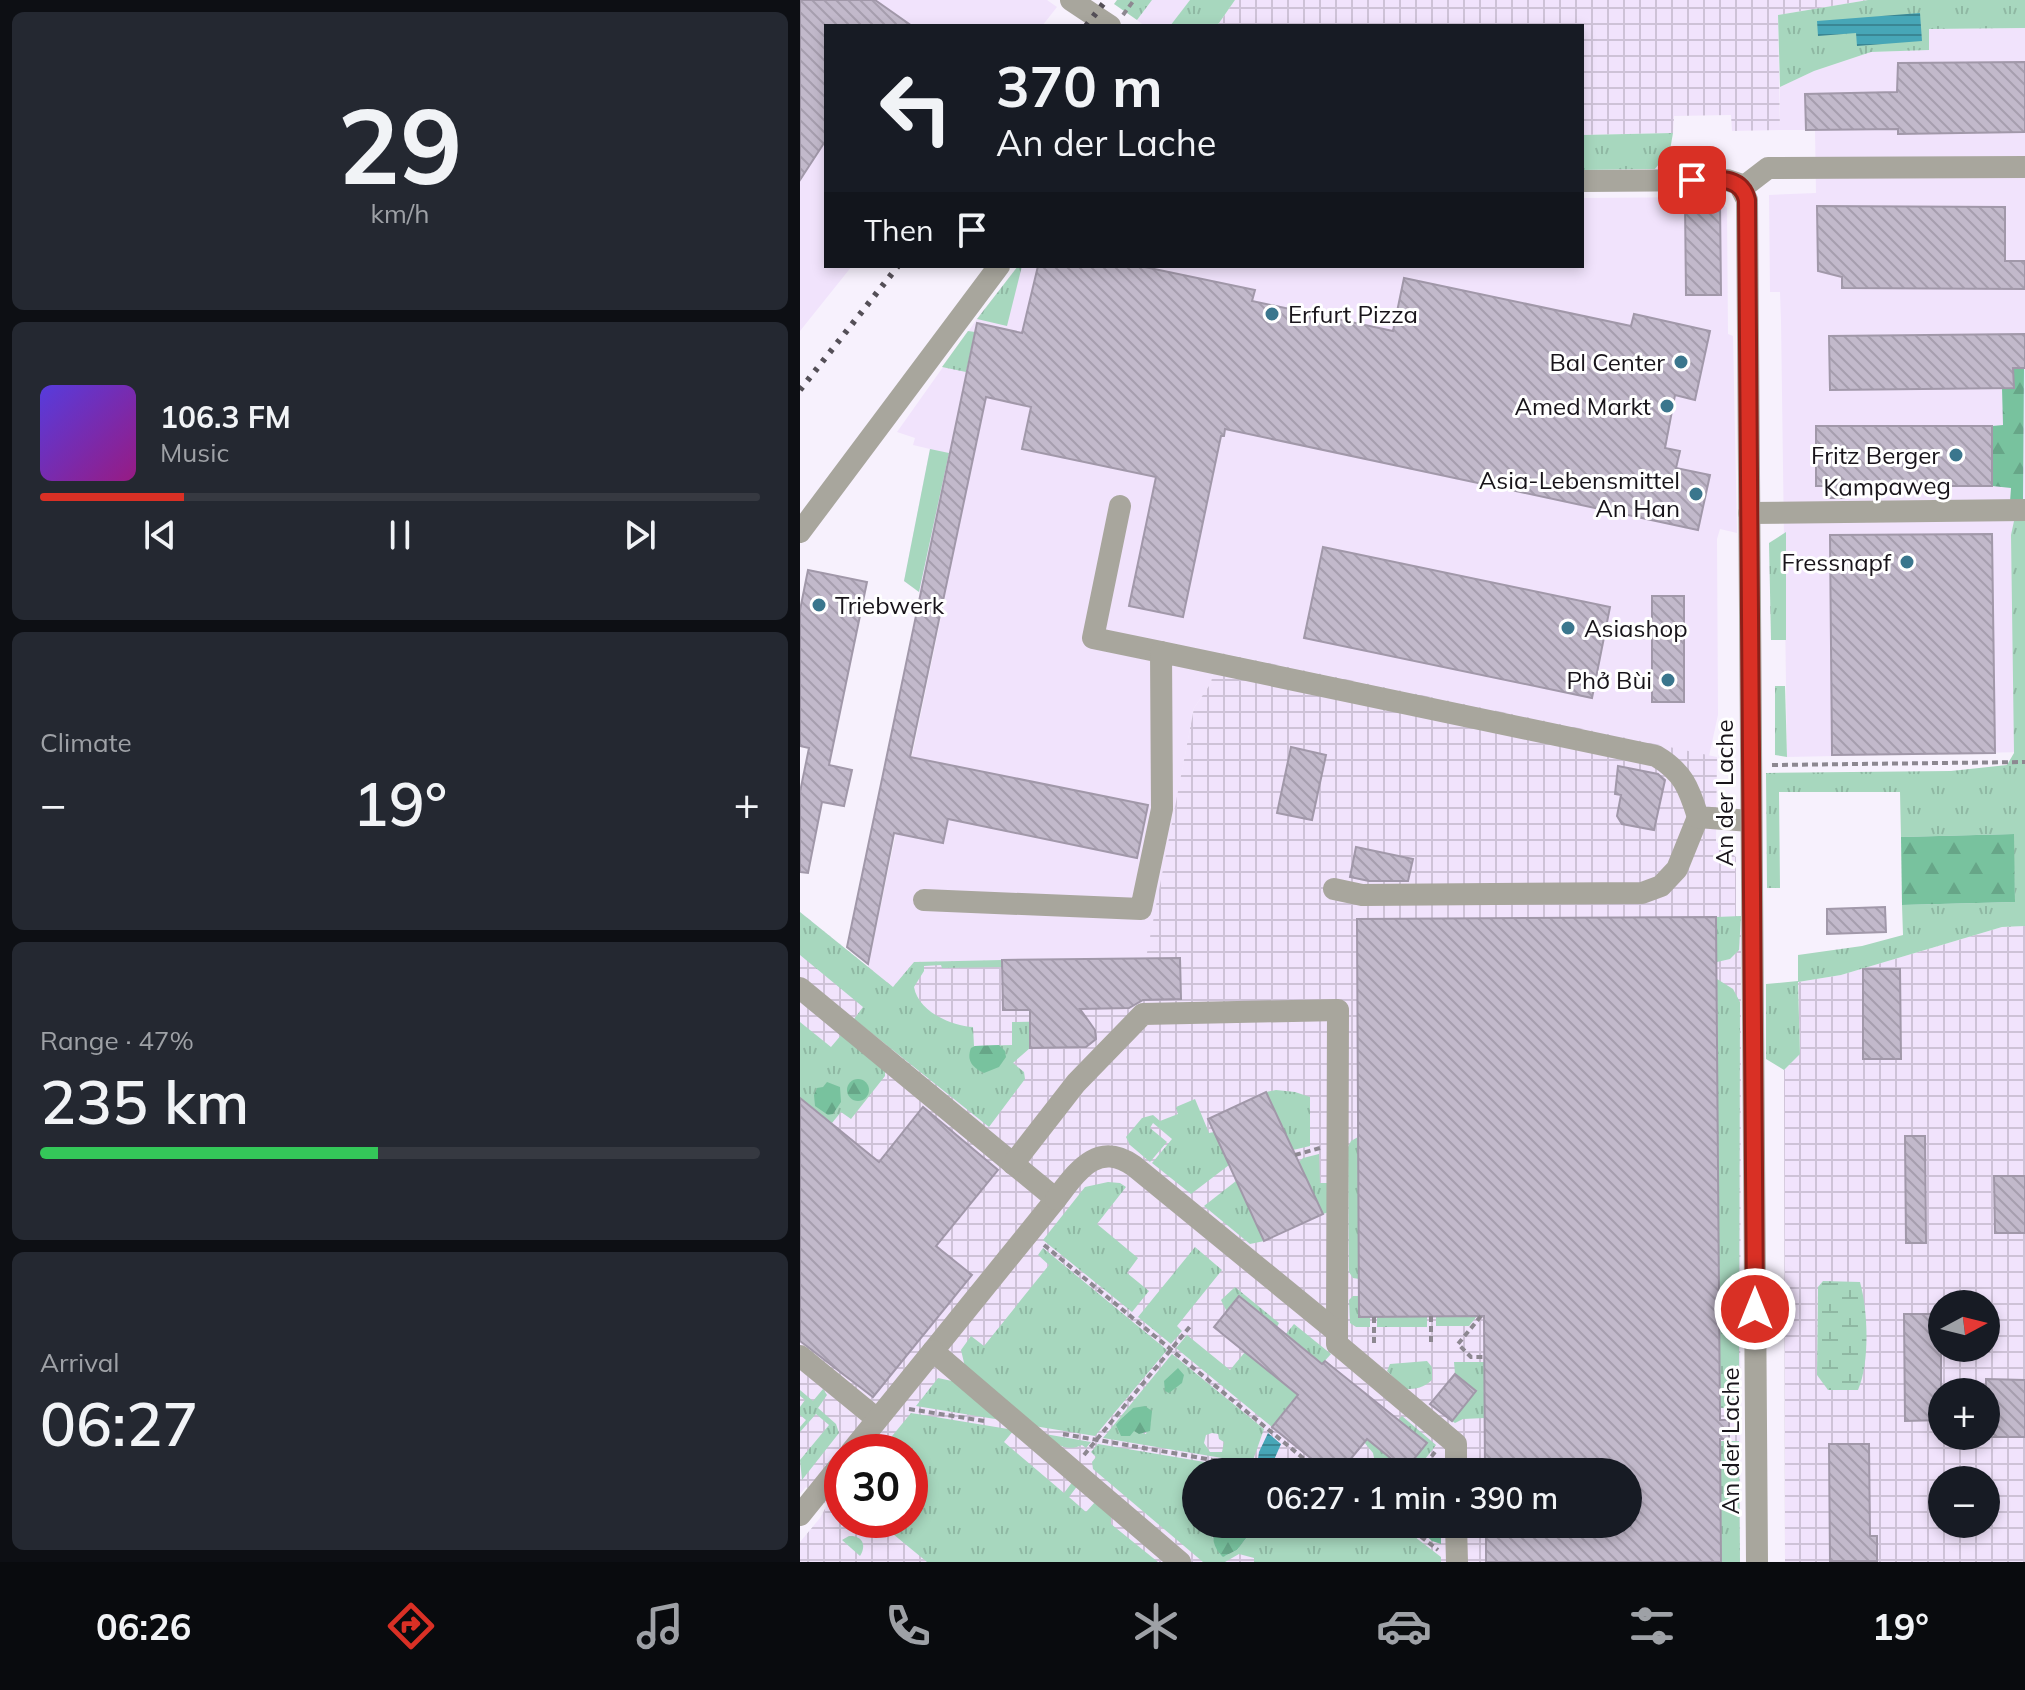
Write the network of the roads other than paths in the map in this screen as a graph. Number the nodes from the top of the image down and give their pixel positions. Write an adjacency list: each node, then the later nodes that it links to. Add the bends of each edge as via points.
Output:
1 (1071, 0): 2 (street)
2 (1107, 24)
3 (2025, 167): 5 (street, via 1768,168)
4 (1584, 181): 5 (street, via 1727,180)
5 (1742, 188): 9 (street, An der Lache, via 1747,200)
6 (998, 268): 10 (street)
7 (1120, 506): 11 (street, via 1093,638)
8 (2025, 510): 9 (street, Kampaweg)
9 (1749, 513): 13 (street, An der Lache)
10 (800, 532)
11 (1161, 652): 12 (street, via 1656,756 1673,766 1689,788); 15 (street, via 1162,809 1141,909)
12 (1698, 817): 13 (street); 14 (street, via 1677,869 1661,886 1642,893 1362,895)
13 (1750, 821): 30 (street, An der Lache)
14 (1334, 889)
15 (924, 900)
16 (800, 988): 17 (street)
17 (1013, 1164): 18 (street); 19 (street, via 1076,1083 1143,1014 1338,1010)
18 (1056, 1199): 19 (street, via 1091,1161 1107,1156 1125,1160); 20 (street)
19 (1337, 1332): 24 (street, via 1337,1344 1456,1444)
20 (933, 1351): 22 (street); 29 (street)
21 (800, 1356): 22 (street)
22 (877, 1419): 23 (street)
23 (865, 1434)
24 (1456, 1458)
25 (824, 1485): 26 (street)
26 (800, 1515)
27 (1456, 1538): 28 (street)
28 (1457, 1559)
29 (1180, 1562)
30 (1757, 1562)

